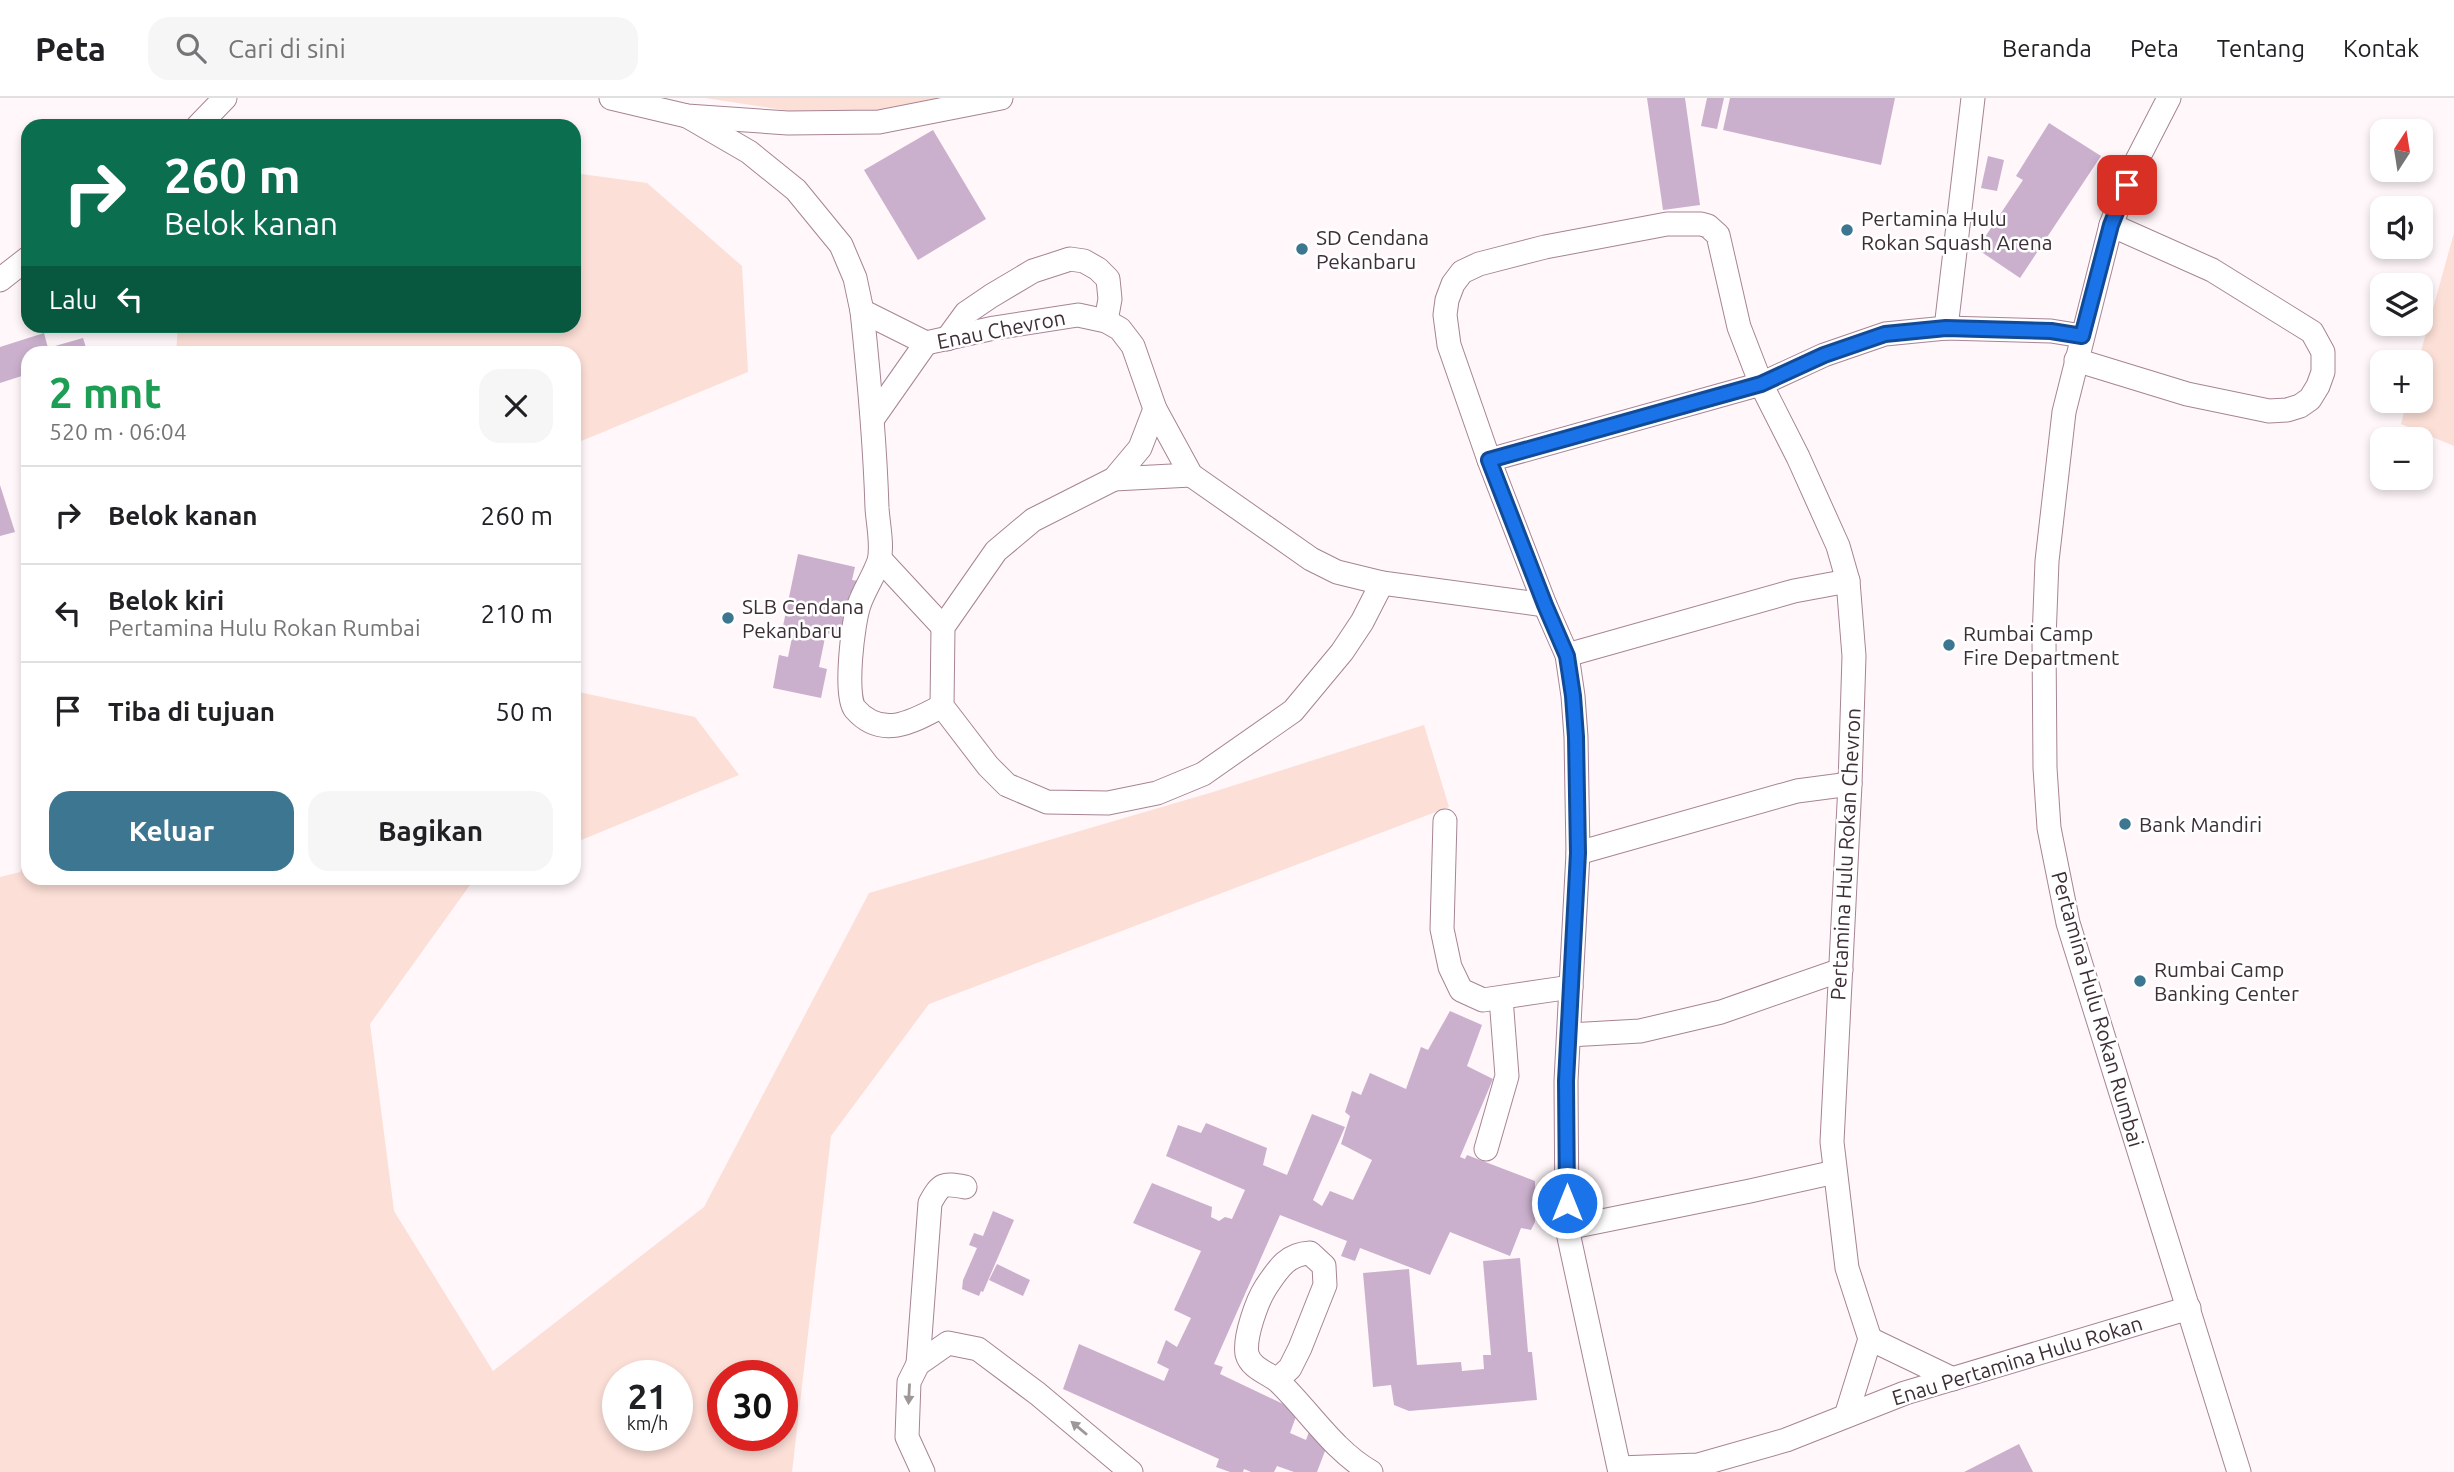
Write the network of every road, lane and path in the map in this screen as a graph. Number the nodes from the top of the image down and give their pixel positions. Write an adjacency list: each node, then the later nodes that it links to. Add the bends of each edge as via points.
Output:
1 (225, 98): 8 (street)
2 (611, 98): 7 (street)
3 (1001, 98): 7 (street, via 879,122 788,123)
4 (1973, 98): 17 (street)
5 (2150, 98): 9 (street)
6 (2169, 98): 9 (street)
7 (687, 116): 15 (street, via 749,152 796,190 841,245)
8 (205, 119)
9 (2134, 166): 10 (street, Pertamina Hulu Rokan Rumbai)
10 (2111, 225): 18 (street, Pertamina Hulu Rokan Rumbai); 20 (street, via 2212,270 2312,331 2323,352 2323,372 2310,399 2287,410 2269,411 2187,394)
11 (21, 264): 12 (street)
12 (0, 280)
13 (21, 281): 14 (street)
14 (0, 287)
15 (862, 311): 19 (street, Enau Chevron); 23 (street)
16 (1106, 321): 19 (street, Enau Chevron, via 1078,315); 19 (street, via 1108,279 1084,261 1070,258 1033,271 991,296); 22 (street, via 1120,329 1133,346)
17 (1946, 328): 18 (street); 21 (street, via 1885,334)
18 (2082, 336): 20 (street, Pertamina Hulu Rokan Rumbai)
19 (937, 341): 23 (street)
20 (2076, 360): 45 (street, Pertamina Hulu Rokan Rumbai, via 2064,412 2047,561 2044,639 2049,828 2068,923)
21 (1761, 384): 24 (street); 24 (street, Pertamina Hulu Rokan Chevron, via 1739,327 1718,235 1708,226 1667,224 1479,264 1462,272 1452,284 1445,315 1456,369); 28 (street, Pertamina Hulu Rokan Chevron, via 1838,546)
22 (1155, 409): 25 (street); 26 (street, via 1140,448)
23 (874, 417): 27 (street)
24 (1489, 460): 30 (street, Enau Pertamina Hulu Rokan)
25 (1191, 475): 26 (street); 29 (street, via 1311,559 1337,572)
26 (1114, 479): 31 (street, via 1033,520 996,551)
27 (880, 559): 31 (street); 33 (street, via 859,604 853,632 850,696 854,709 889,727)
28 (1848, 581): 32 (street, via 1794,591); 34 (street, Pertamina Hulu Rokan Chevron, via 1854,656)
29 (1382, 583): 30 (street); 33 (street, via 1349,642 1293,711 1203,774 1157,793 1108,803 1047,802 1007,785)
30 (1545, 605): 32 (street, Enau Pertamina Hulu Rokan)
31 (943, 627): 33 (street)
32 (1567, 656): 36 (street, Enau Pertamina Hulu Rokan, via 1576,737)
33 (942, 706)
34 (1850, 784): 36 (street, via 1784,794); 37 (street, Pertamina Hulu Rokan Chevron)
35 (1445, 821): 39 (street, via 1442,929 1450,967 1461,990 1483,1000)
36 (1578, 853): 38 (street, Enau Pertamina Hulu Rokan)
37 (1841, 970): 40 (street, via 1721,1012 1640,1031); 42 (street, Pertamina Hulu Rokan Chevron, via 1832,1142)
38 (1571, 987): 39 (street); 40 (street, Enau Pertamina Hulu Rokan)
39 (1501, 998): 41 (street, via 1507,1076)
40 (1569, 1035): 44 (street, Enau Pertamina Hulu Rokan)
41 (1486, 1149)
42 (1835, 1172): 44 (street); 46 (street, Pertamina Hulu Rokan Chevron, via 1847,1268)
43 (965, 1187): 47 (street, via 939,1187 930,1203)
44 (1567, 1228): 51 (street, Enau Pertamina Hulu Rokan)
45 (2189, 1308): 48 (street, Enau Pertamina Hulu Rokan); 55 (street, Pertamina Hulu Rokan Rumbai)
46 (1870, 1339): 48 (street); 50 (street)
47 (918, 1364): 52 (street, one-way to 52, via 909,1382 906,1437); 53 (street, one-way to 47, via 978,1349 948,1343)
48 (1953, 1379): 50 (street, Enau Pertamina Hulu Rokan)
49 (1277, 1380): 49 (street, via 1257,1368 1247,1354 1251,1324 1258,1300 1280,1265 1296,1253 1310,1253 1324,1266 1325,1285 1290,1368); 54 (street, via 1354,1462)
50 (1846, 1416): 51 (street, Enau Pertamina Hulu Rokan, via 1786,1440 1698,1465)
51 (1610, 1470)
52 (923, 1472)
53 (1131, 1472)
54 (1371, 1472)
55 (2239, 1472)

